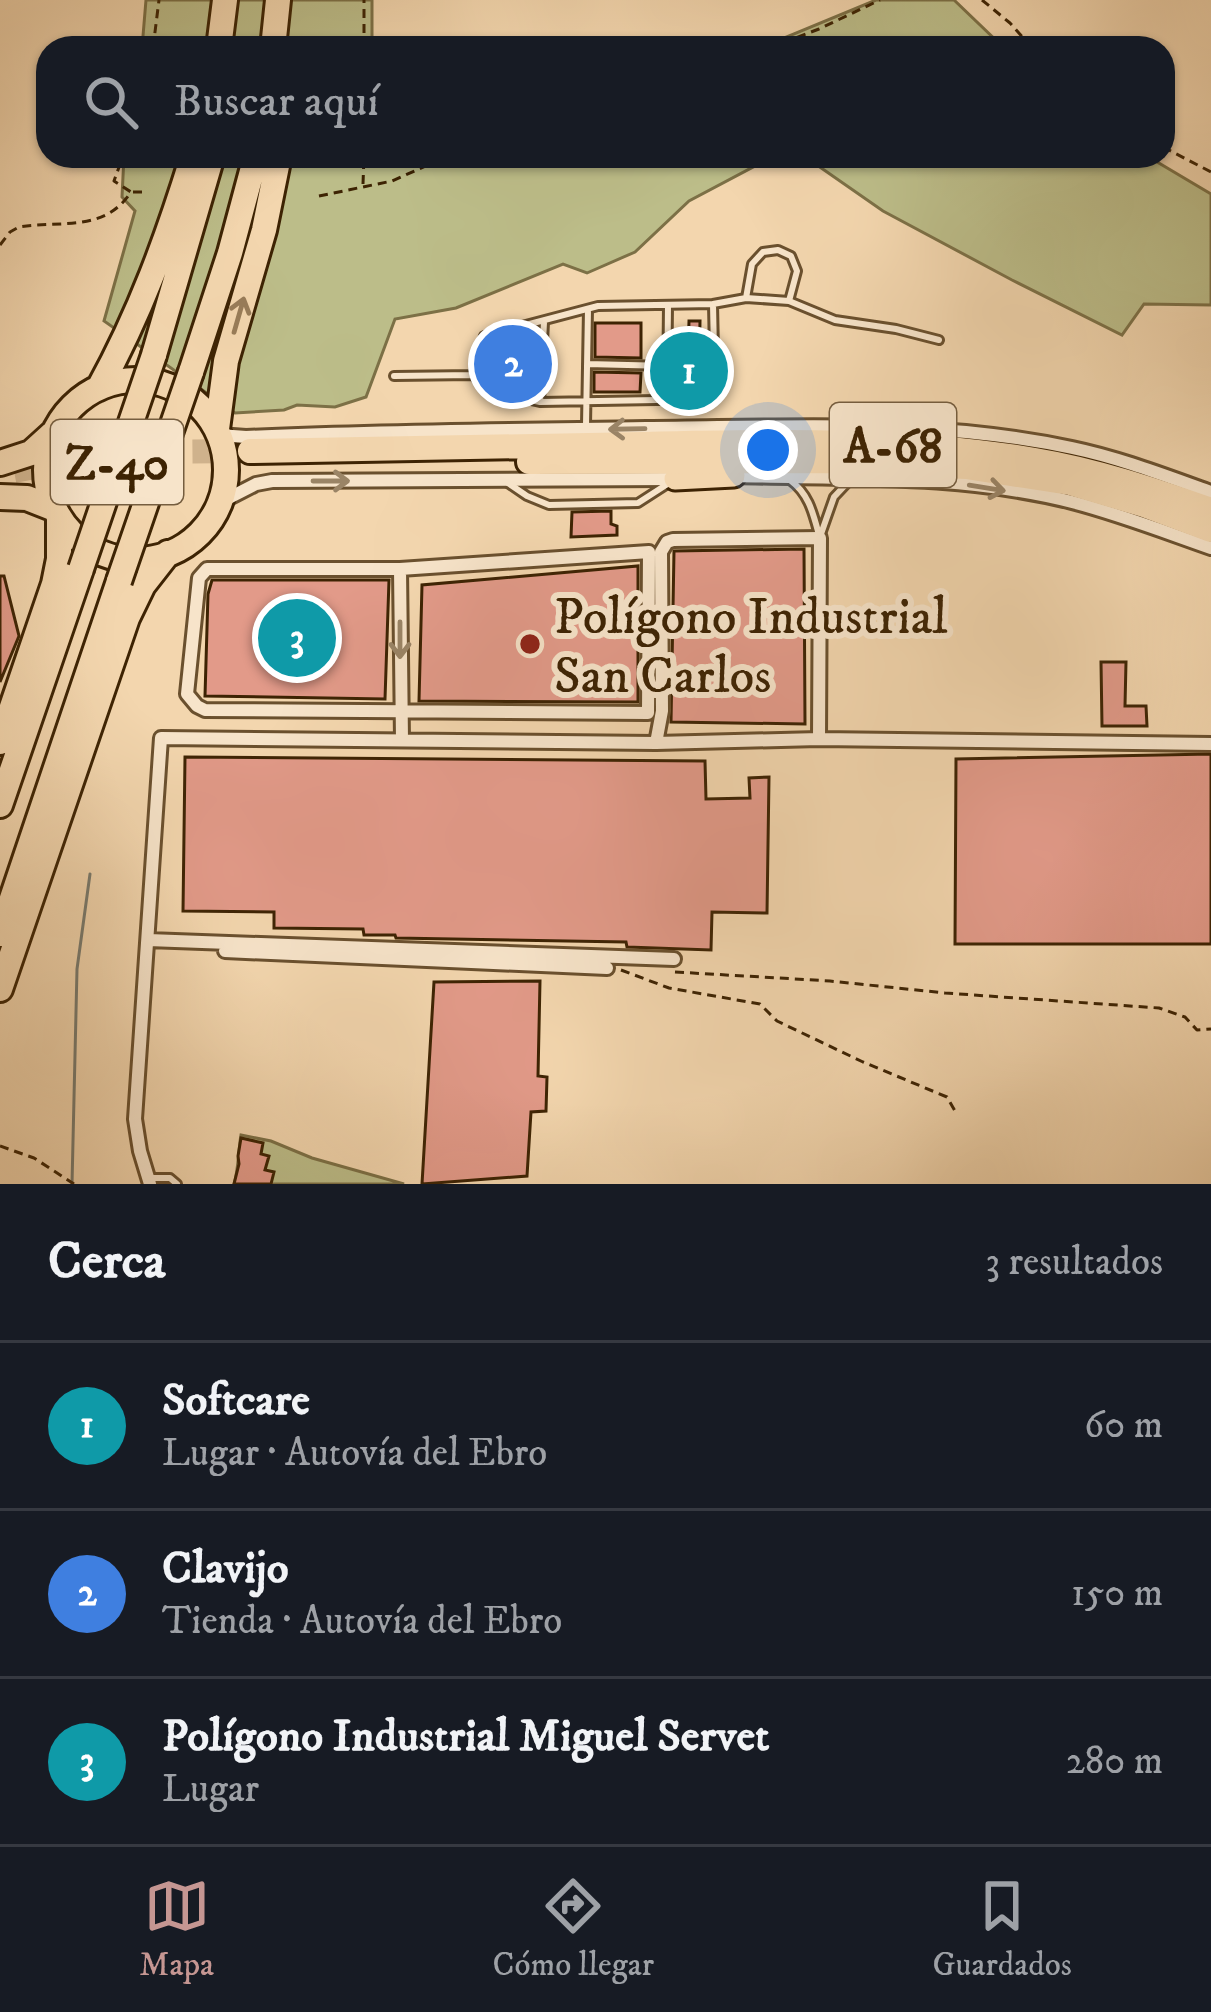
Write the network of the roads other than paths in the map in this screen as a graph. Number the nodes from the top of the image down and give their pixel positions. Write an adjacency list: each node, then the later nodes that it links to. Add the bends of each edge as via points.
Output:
1 (225, 0): 5 (highway)
2 (236, 0): 6 (highway)
3 (278, 0): 7 (highway)
4 (290, 0): 8 (highway)
5 (220, 36)
6 (234, 36)
7 (274, 36)
8 (288, 36)
9 (189, 168): 24 (highway, via 150,284)
10 (209, 168): 55 (highway, Z-40, bridge, via 154,356)
11 (253, 168): 56 (highway, Z-40, bridge)
12 (277, 168): 30 (highway, one-way to 12, via 226,362)
13 (746, 298): 14 (lane); 14 (lane, via 752,264 778,250 797,271); 15 (lane)
14 (789, 301): 19 (lane, via 835,320)
15 (713, 304): 16 (lane); 25 (lane, via 716,399)
16 (668, 305): 17 (lane); 21 (lane)
17 (588, 309): 18 (lane); 20 (lane)
18 (544, 322): 22 (lane, via 484,336); 27 (lane)
19 (939, 340)
20 (587, 364): 21 (lane); 26 (lane)
21 (668, 366): 25 (lane)
22 (473, 375): 23 (lane); 27 (lane, via 489,391)
23 (394, 376)
24 (99, 388): 30 (highway, via 132,380 167,385 197,404); 31 (highway, via 72,406)
25 (667, 400): 26 (lane)
26 (586, 401): 27 (lane); 29 (lane)
27 (540, 402)
28 (882, 427): 29 (street, one-way to 29); 32 (highway, via 1021,448); 39 (street, via 1072,448)
29 (586, 429): 30 (street)
30 (218, 432): 40 (highway, via 225,462)
31 (54, 433): 36 (highway); 42 (highway, via 46,471)
32 (1040, 460): 33 (highway, A-68, via 813,443 250,458); 41 (highway, A-68)
33 (846, 470): 34 (highway); 35 (street); 43 (highway, A-68, via 966,467 1070,483); 44 (lane); 45 (street, one-way to 45, via 1069,501)
34 (734, 476): 35 (street); 37 (highway)
35 (787, 478): 44 (lane, via 804,492)
36 (5, 479): 42 (highway)
37 (675, 479): 38 (street); 38 (lane, via 638,503 560,505)
38 (505, 481): 40 (street, one-way to 38, via 272,482)
39 (1211, 492)
40 (219, 503): 46 (highway, via 199,534)
41 (1211, 510)
42 (57, 513): 46 (highway, via 108,556); 52 (highway, via 54,584)
43 (1211, 530)
44 (820, 538): 50 (street); 53 (street, via 673,540 663,547)
45 (1211, 548)
46 (168, 554): 61 (highway, via 127,618)
47 (400, 569): 48 (street, one-way to 48); 48 (street, via 207,569 199,578 187,694 205,710); 49 (street, via 649,552)
48 (400, 711): 49 (street); 51 (street)
49 (648, 712): 53 (street)
50 (819, 739): 53 (street); 54 (street)
51 (402, 740): 53 (street); 57 (street, via 161,738)
52 (0, 742)
53 (656, 742)
54 (1211, 743)
55 (0, 805)
56 (0, 934)
57 (148, 940): 58 (street); 62 (street, via 135,1119)
58 (172, 941): 59 (street); 60 (street, via 198,950)
59 (674, 959)
60 (607, 968)
61 (0, 989)
62 (149, 1181): 63 (lane)
63 (177, 1184)

